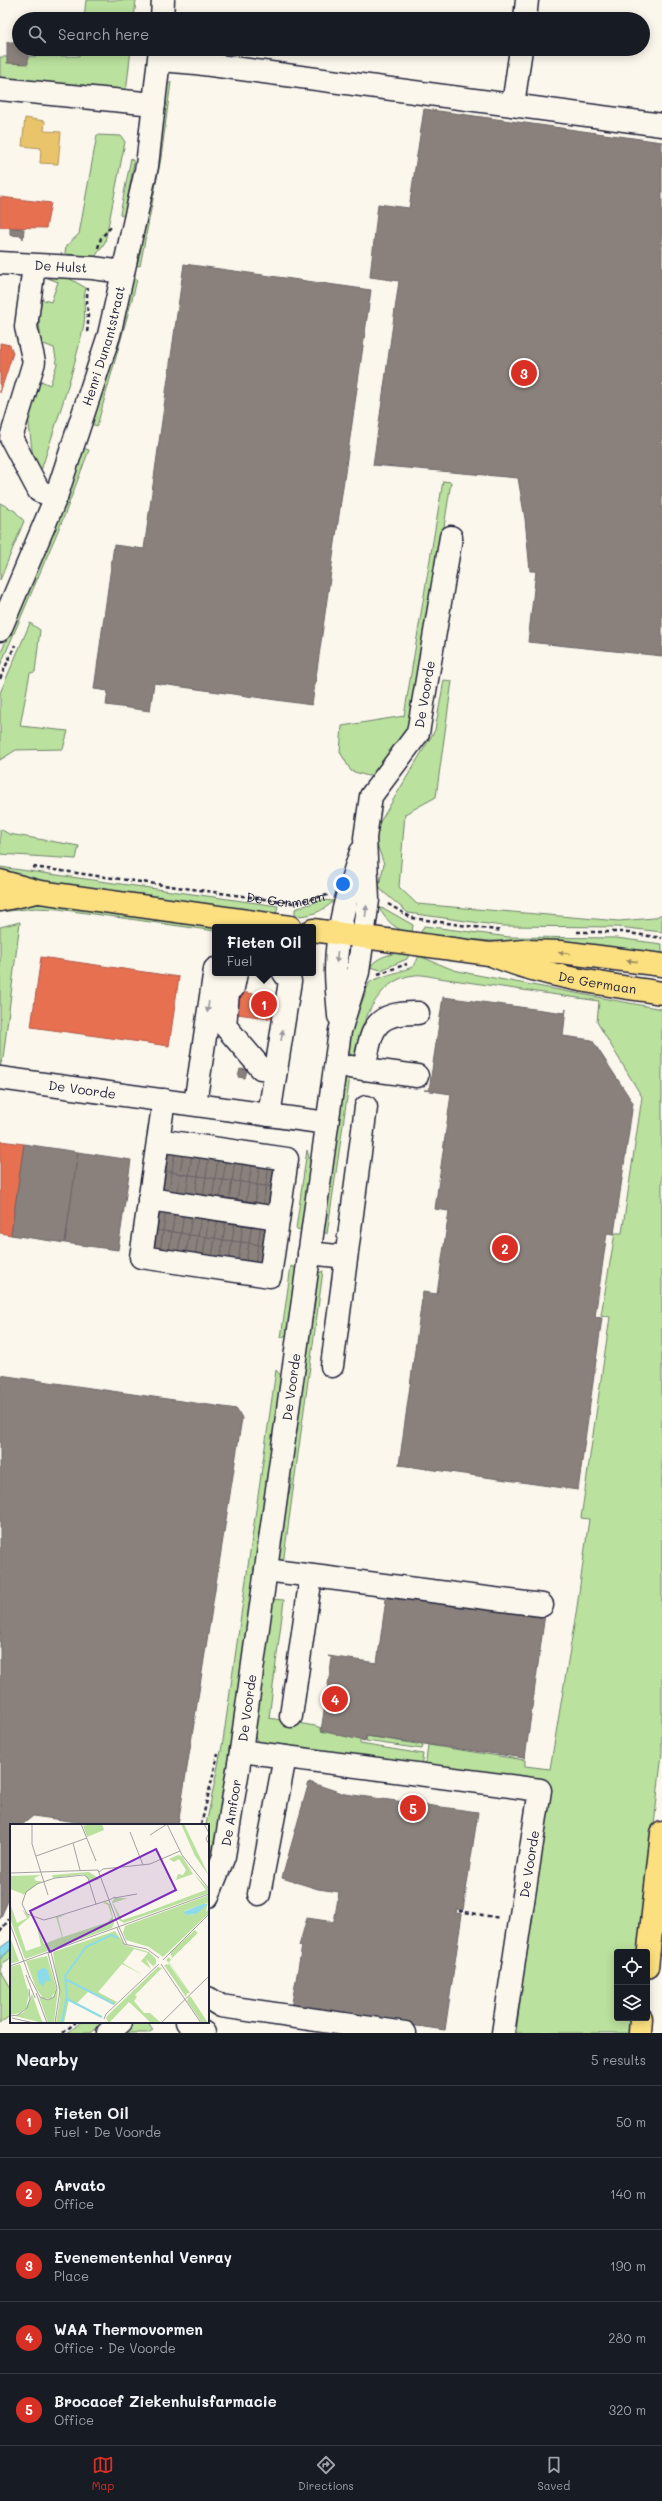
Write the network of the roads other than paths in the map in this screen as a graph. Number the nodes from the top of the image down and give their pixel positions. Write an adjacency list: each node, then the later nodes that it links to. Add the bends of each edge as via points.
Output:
1 (164, 0): 3 (street)
2 (528, 0): 4 (street)
3 (163, 12)
4 (526, 12)
5 (160, 56): 9 (street, Henri Dunantstraat)
6 (167, 56): 10 (street)
7 (520, 56): 10 (street)
8 (0, 89): 9 (street)
9 (154, 104): 14 (street, Henri Dunantstraat, via 147,166)
10 (513, 105): 11 (street)
11 (662, 125)
12 (0, 263): 13 (street, De Hulst)
13 (34, 266): 14 (street, De Hulst, via 93,268); 15 (street, via 26,327 34,362 11,438 39,491)
14 (122, 272): 15 (street, Henri Dunantstraat, via 109,335)
15 (56, 497): 17 (street, Henri Dunantstraat)
16 (451, 538): 18 (street, De Voorde, via 418,733 371,796)
17 (0, 630)
18 (365, 838): 24 (street, De Voorde, via 341,896); 25 (street, De Voorde, one-way to 18, via 368,900)
19 (0, 881): 20 (main road, De Germaan)
20 (40, 892): 21 (main road, De Germaan); 22 (main road, De Germaan)
21 (0, 900)
22 (269, 924)
23 (316, 930): 24 (main road, De Germaan)
24 (339, 934): 25 (main road, De Germaan); 33 (street, De Voorde, one-way to 33, via 336,969)
25 (363, 937): 26 (main road, De Germaan); 33 (street, De Voorde, via 358,972)
26 (489, 954): 27 (main road, De Germaan, one-way to 26, via 561,952 524,951); 31 (main road, De Germaan, via 555,976)
27 (662, 965)
28 (214, 976): 40 (street, one-way to 40)
29 (235, 976): 36 (street, via 233,988 228,992 225,1026 261,1068)
30 (286, 976): 36 (street, one-way to 30, via 290,981)
31 (662, 992)
32 (418, 1013): 35 (street, via 384,1018 375,1026)
33 (340, 1031): 34 (street, De Voorde)
34 (335, 1066): 35 (street); 43 (street, De Voorde)
35 (364, 1068): 37 (street)
36 (276, 1069): 42 (street)
37 (417, 1076)
38 (0, 1078): 39 (street, De Voorde)
39 (164, 1100): 40 (street, De Voorde); 44 (street)
40 (195, 1104): 42 (street, De Voorde)
41 (366, 1108): 48 (street)
42 (269, 1115): 43 (street, De Voorde)
43 (327, 1123): 47 (street, De Voorde)
44 (158, 1140): 45 (street); 46 (street, via 287,1159)
45 (150, 1199): 46 (street); 46 (street, via 141,1257 270,1276)
46 (278, 1218)
47 (309, 1253): 48 (street); 50 (street, De Voorde)
48 (346, 1257): 49 (street)
49 (332, 1366)
50 (266, 1570): 51 (street); 54 (street, De Voorde)
51 (311, 1576): 52 (street); 53 (street)
52 (542, 1605)
53 (291, 1716)
54 (241, 1751): 55 (street, De Voorde); 57 (street, De Amfoor, via 224,1856)
55 (285, 1757): 58 (street); 67 (street, De Voorde, via 540,1790)
56 (662, 1833): 59 (main road)
57 (209, 1894)
58 (259, 1894)
59 (649, 1949)
60 (209, 1999): 66 (street, via 221,2006)
61 (641, 2021): 68 (main road)
62 (120, 2023): 64 (street)
63 (189, 2023): 65 (street)
64 (108, 2033)
65 (204, 2033)
66 (405, 2033)
67 (503, 2033)
68 (640, 2033)

